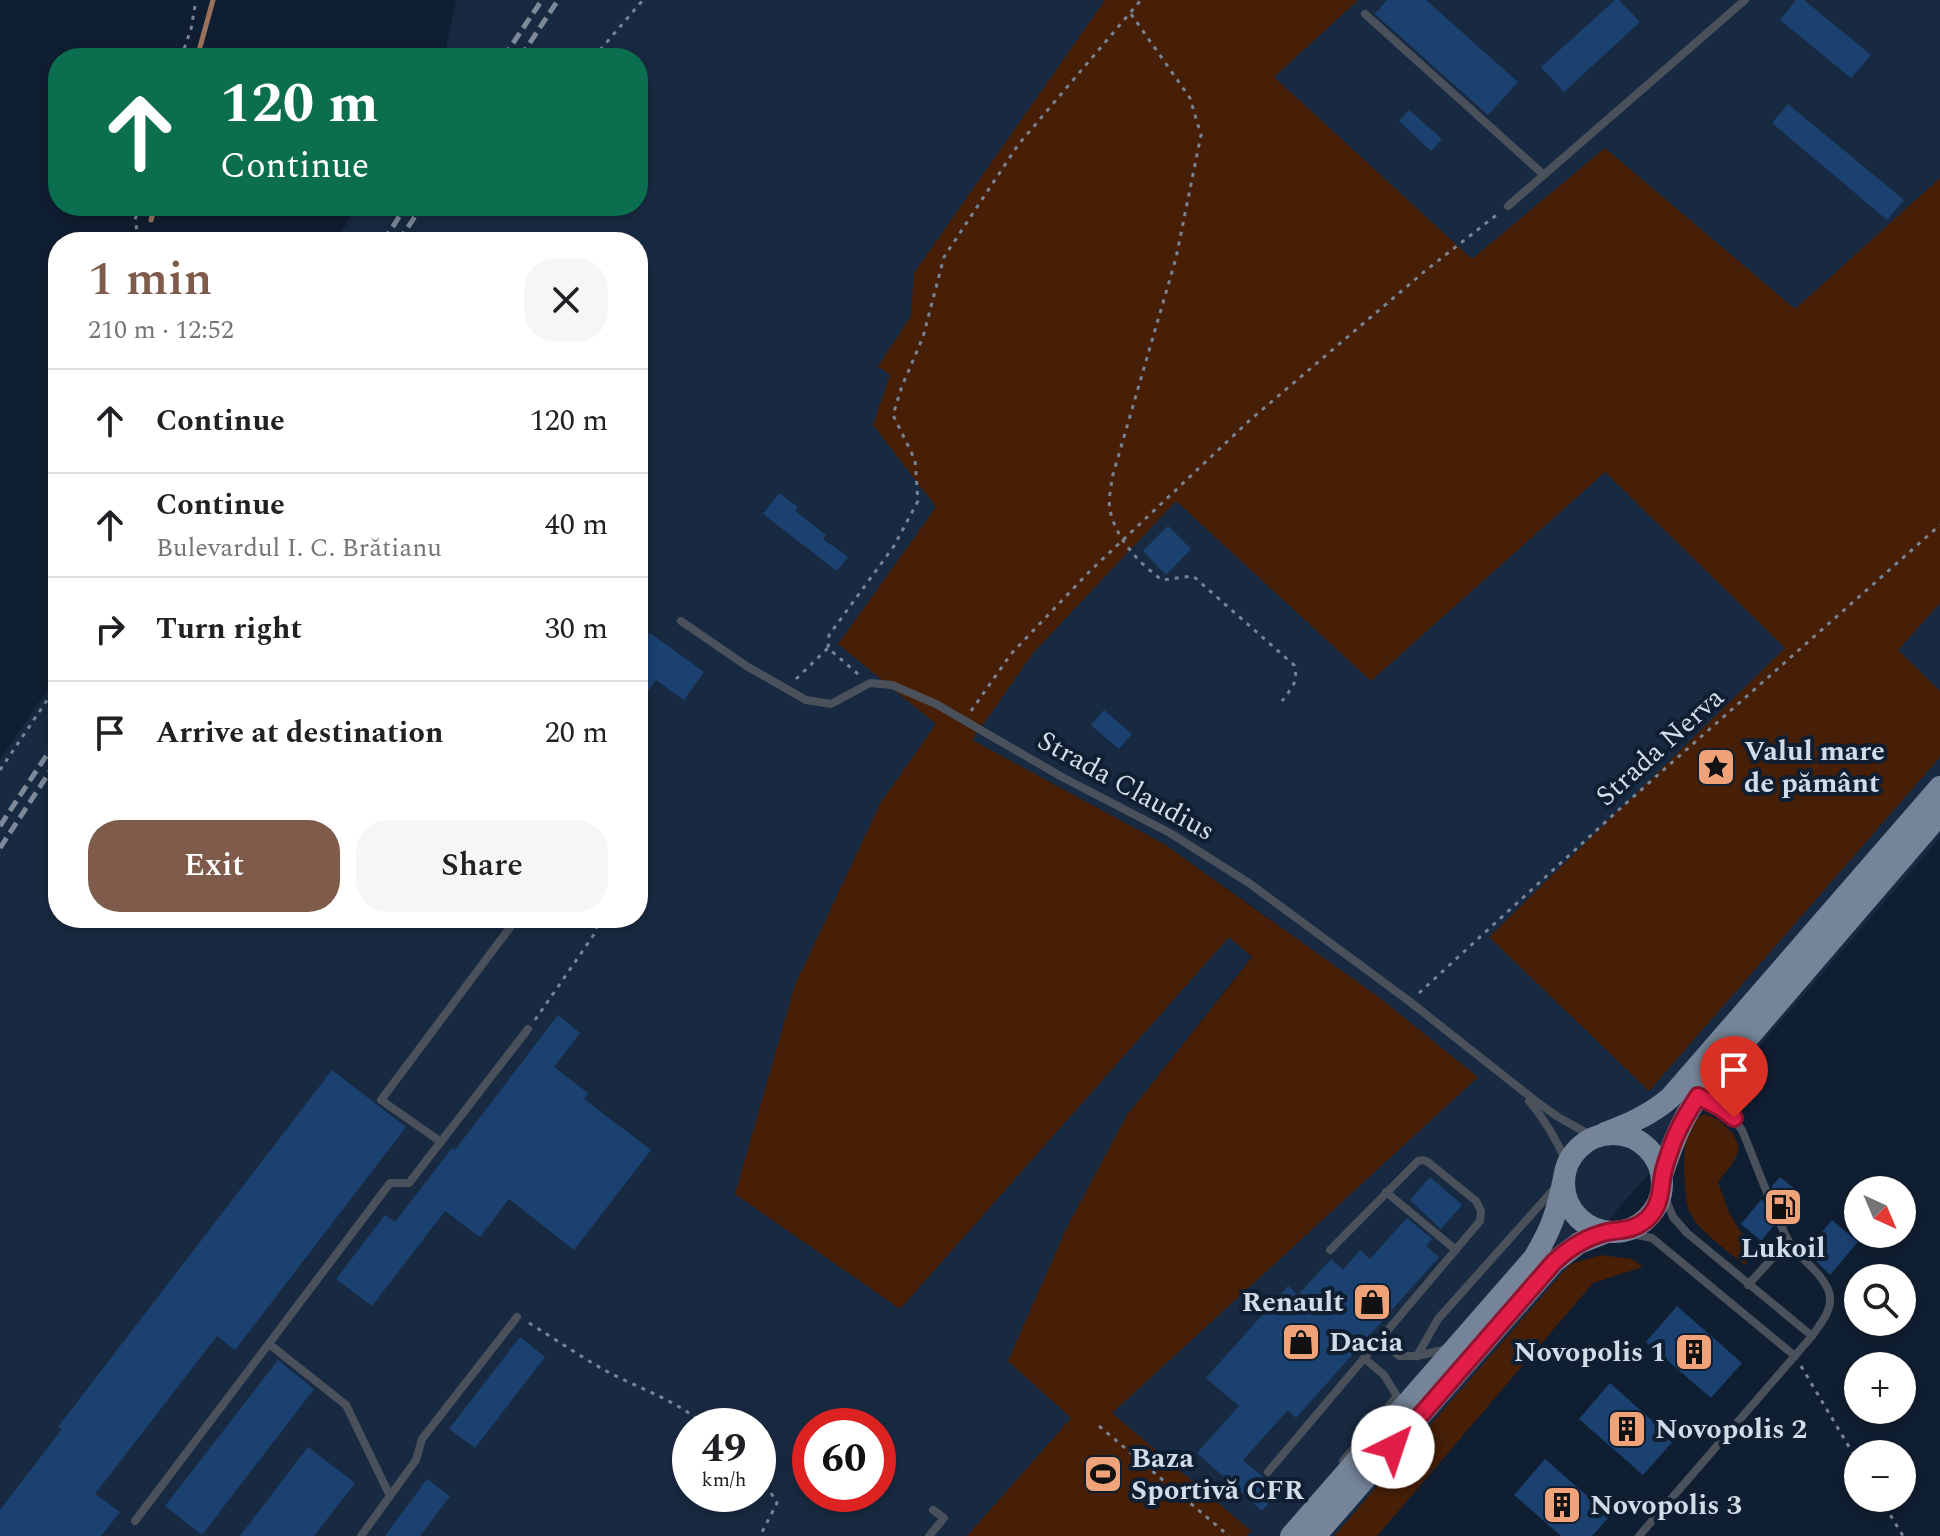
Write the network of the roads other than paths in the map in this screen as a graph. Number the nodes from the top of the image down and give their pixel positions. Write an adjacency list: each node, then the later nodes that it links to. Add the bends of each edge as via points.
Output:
1 (1745, 0): 3 (lane)
2 (1365, 14): 3 (lane)
3 (1544, 175): 4 (lane)
4 (1508, 206)
5 (681, 621): 10 (lane, Strada Claudius, via 806,700 831,704 870,683 892,685 936,704 1170,833 1249,883)
6 (1940, 787): 12 (main road, via 1670,1098 1653,1112)
7 (1940, 814): 11 (main road)
8 (510, 928): 13 (lane, via 381,1100)
9 (528, 1029): 13 (lane)
10 (1518, 1088): 12 (lane, Strada Claudius, via 1558,1117); 14 (lane, Strada Claudius, via 1545,1119)
11 (1698, 1096): 15 (main road, via 1673,1140); 18 (lane, via 1734,1118 1742,1130)
12 (1600, 1135): 14 (main road, via 1575,1150); 15 (main road, via 1621,1133 1649,1147 1658,1160)
13 (441, 1142): 25 (lane, via 409,1183 390,1183)
14 (1565, 1171): 17 (main road, via 1564,1191 1574,1214 1595,1229); 26 (main road, via 1557,1213 1534,1258); 27 (lane, via 1438,1319)
15 (1662, 1183): 17 (main road, via 1658,1205 1649,1217); 21 (lane, via 1673,1217)
16 (1386, 1192): 19 (lane); 20 (lane); 20 (lane, via 1412,1164 1423,1160 1476,1201 1480,1221)
17 (1615, 1232): 28 (lane, via 1652,1238); 37 (main road, via 1579,1243 1554,1262)
18 (1788, 1241): 21 (lane); 23 (lane, via 1829,1293 1830,1307)
19 (1330, 1250)
20 (1456, 1250): 24 (lane)
21 (1748, 1285): 23 (lane)
22 (517, 1317): 31 (lane, via 422,1439 416,1460)
23 (1812, 1336): 28 (lane)
24 (1380, 1340): 27 (lane, via 1399,1356); 29 (lane)
25 (269, 1344): 31 (lane, via 346,1405); 33 (lane)
26 (1456, 1347): 27 (lane); 36 (main road)
27 (1417, 1356)
28 (1795, 1356): 38 (lane)
29 (1364, 1358): 30 (lane); 36 (lane, via 1397,1396 1324,1484)
30 (1268, 1472)
31 (390, 1496): 34 (lane)
32 (933, 1510): 35 (lane, via 944,1518)
33 (135, 1521)
34 (361, 1536)
35 (929, 1536)
36 (1290, 1536)
37 (1315, 1536)
38 (1639, 1536)

